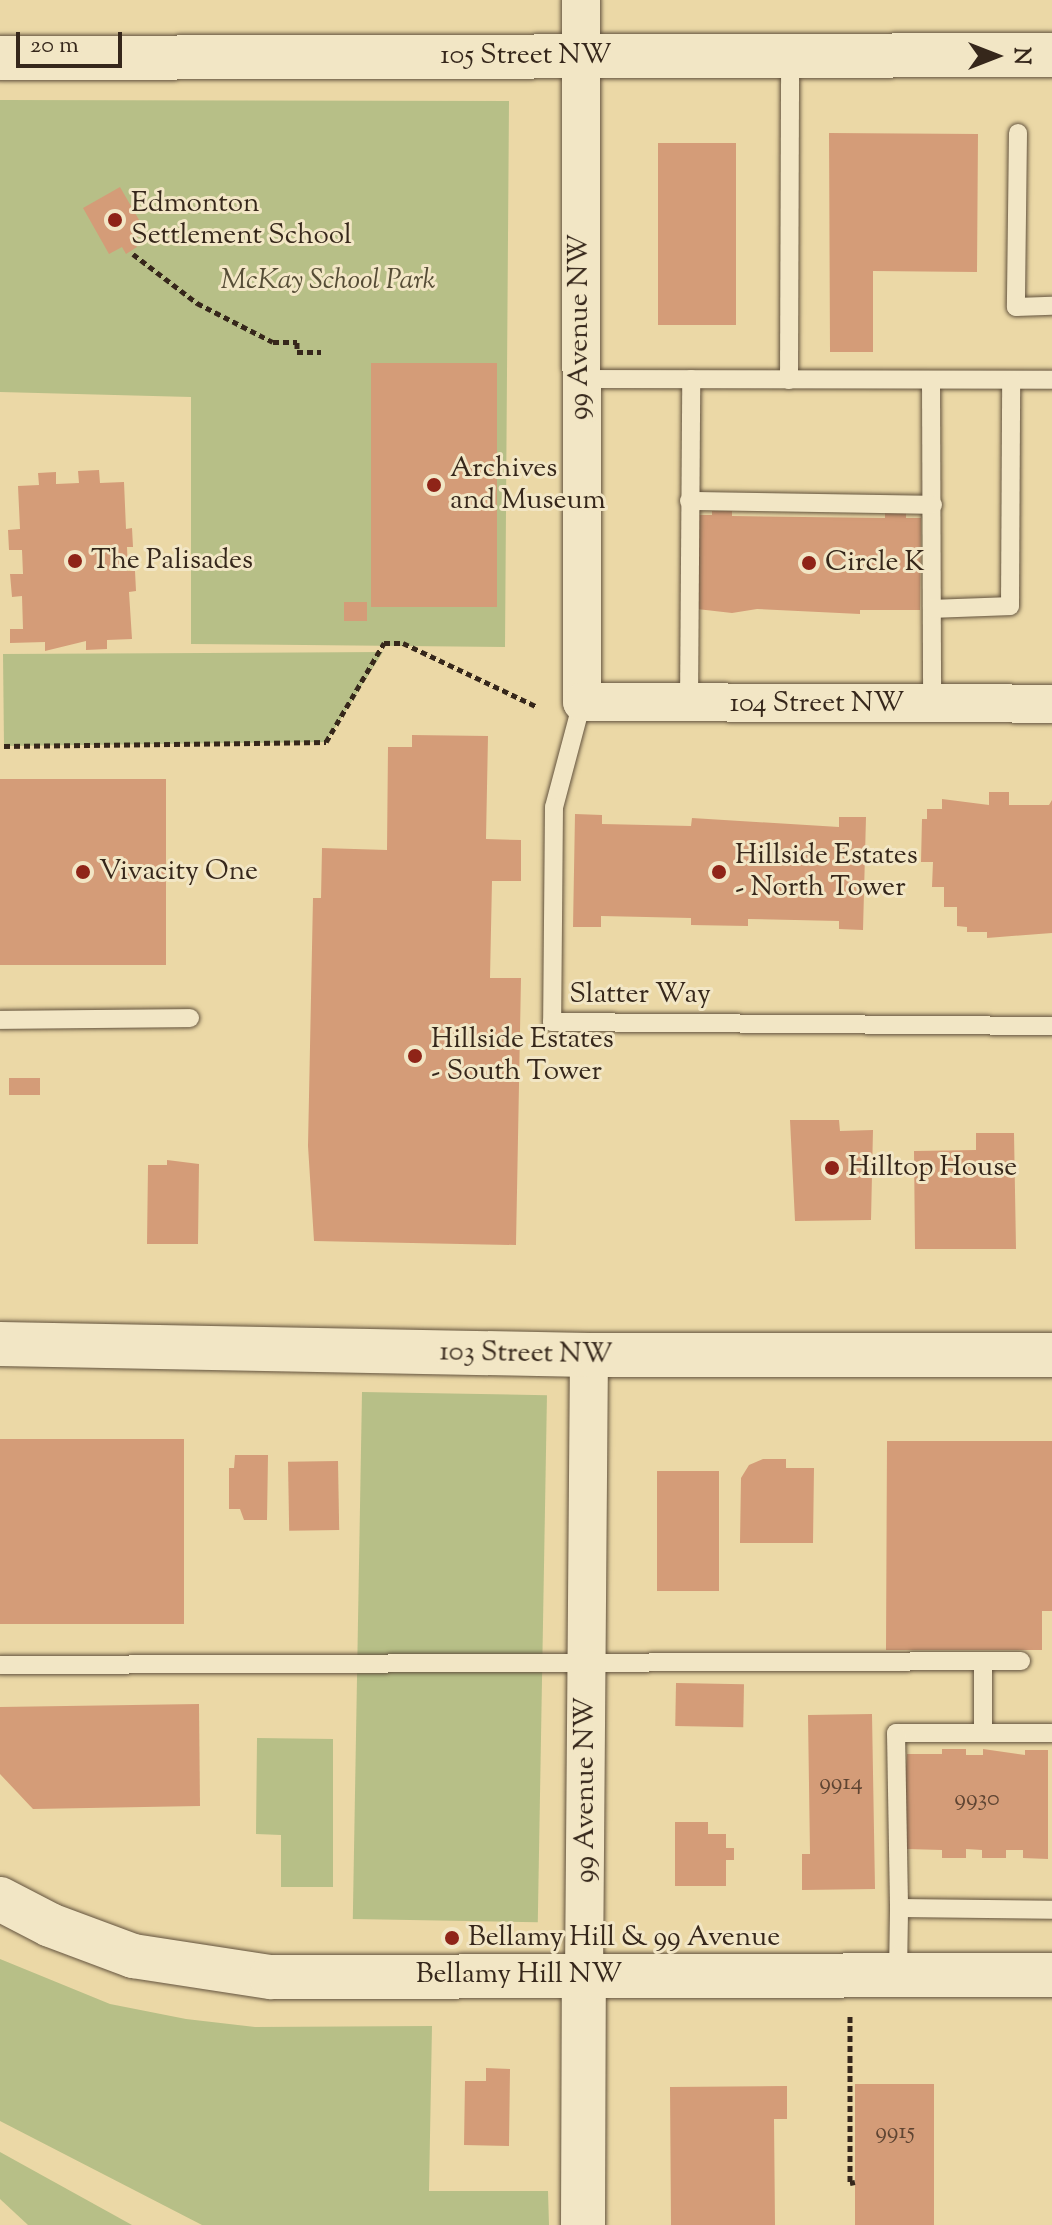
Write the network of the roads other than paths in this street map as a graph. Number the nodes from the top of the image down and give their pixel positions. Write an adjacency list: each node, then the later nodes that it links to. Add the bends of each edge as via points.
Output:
1 (581, 0): 3 (street, 99 Avenue NW)
2 (1052, 55): 4 (street, 105 Street NW)
3 (581, 56): 4 (street, 105 Street NW); 5 (street, 105 Street NW); 8 (street, 99 Avenue NW)
4 (790, 56): 10 (lane)
5 (0, 58)
6 (1018, 133): 7 (lane, via 1016,307)
7 (1052, 306)
8 (580, 366): 9 (lane); 17 (street, 99 Avenue NW)
9 (691, 379): 10 (lane); 14 (lane)
10 (789, 380): 11 (lane)
11 (931, 380): 12 (lane); 15 (lane)
12 (1011, 380): 13 (lane); 16 (lane, via 1010,606)
13 (1052, 380)
14 (689, 501): 15 (lane); 20 (lane)
15 (933, 505): 16 (lane)
16 (932, 609): 18 (lane)
17 (582, 702): 20 (street, 104 Street NW); 23 (lane, Slatter Way, via 554,807 552,1022)
18 (932, 704): 19 (street, 104 Street NW); 20 (street, 104 Street NW)
19 (1052, 704)
20 (689, 705)
21 (190, 1018): 22 (lane)
22 (0, 1020)
23 (1052, 1026)
24 (0, 1344): 25 (street, 103 Street NW)
25 (589, 1355): 26 (street, 103 Street NW); 29 (street, 99 Avenue NW)
26 (1052, 1355)
27 (983, 1661): 28 (lane); 29 (lane); 31 (lane)
28 (1021, 1661)
29 (586, 1662): 30 (lane); 36 (street, 99 Avenue NW)
30 (0, 1665)
31 (983, 1733): 32 (lane); 34 (lane, via 896,1733)
32 (1052, 1733)
33 (0, 1899): 36 (street, Bellamy Hill NW, via 119,1951 224,1973)
34 (899, 1908): 35 (lane); 37 (lane)
35 (1052, 1910)
36 (584, 1975): 37 (street, Bellamy Hill NW); 39 (street, 99 Avenue NW)
37 (898, 1975): 38 (street, Bellamy Hill NW)
38 (1052, 1975)
39 (583, 2225)

